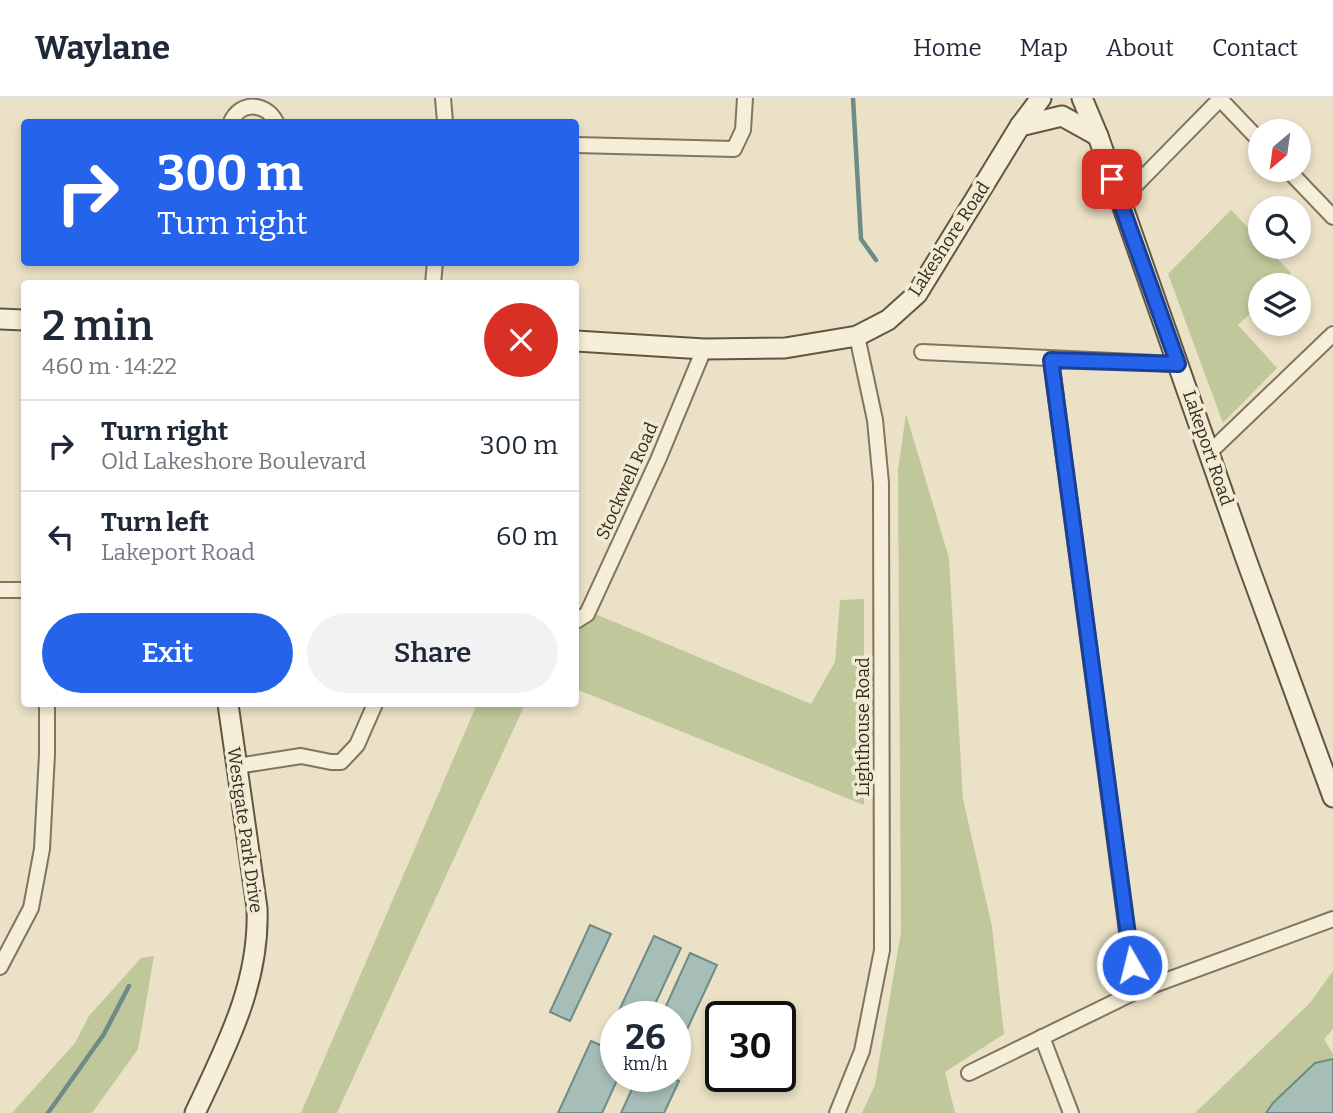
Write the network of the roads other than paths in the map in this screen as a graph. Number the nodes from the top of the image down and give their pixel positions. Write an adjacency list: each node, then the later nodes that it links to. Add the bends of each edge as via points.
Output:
1 (443, 98): 9 (street)
2 (745, 98): 13 (street, via 743,130 734,149)
3 (1041, 98): 10 (main road, Lakeshore Road)
4 (1082, 98): 12 (main road, Lakeport Road)
5 (1220, 98): 11 (street); 15 (street)
6 (254, 102): 7 (street); 8 (street)
7 (233, 119)
8 (274, 119)
9 (445, 119)
10 (1020, 126): 12 (main road, via 1062,116); 20 (main road, Lakeshore Road, via 918,294 888,320)
11 (1248, 128)
12 (1098, 136): 15 (main road, Lakeport Road)
13 (579, 145)
14 (1299, 182): 16 (street)
15 (1120, 201): 25 (main road, Lakeport Road)
16 (1333, 217)
17 (0, 320): 18 (main road)
18 (21, 320)
19 (1333, 334): 26 (street)
20 (857, 336): 22 (main road, Lakeshore Road, via 785,348); 41 (street, Lighthouse Road, via 875,420 881,483 882,950 862,1051)
21 (579, 341): 22 (main road, Lakeshore Road)
22 (704, 349): 29 (street, Stockwell Road, via 659,460 587,614)
23 (922, 352): 24 (street)
24 (1051, 360): 25 (street); 37 (street)
25 (1178, 364): 26 (main road, Lakeport Road)
26 (1210, 452): 34 (main road, Lakeport Road)
27 (0, 590): 28 (street)
28 (21, 590)
29 (579, 619)
30 (47, 707): 36 (street, via 40,861 31,908)
31 (228, 707): 33 (main road, Westgate Park Drive)
32 (374, 707): 33 (street, via 356,745 341,762 300,756)
33 (237, 766): 40 (main road, Westgate Park Drive, via 258,929 240,1016)
34 (1333, 797)
35 (1333, 919): 37 (street)
36 (0, 967)
37 (1135, 992): 38 (street)
38 (1042, 1038): 39 (street); 42 (street)
39 (969, 1073)
40 (195, 1113)
41 (837, 1113)
42 (1071, 1113)

